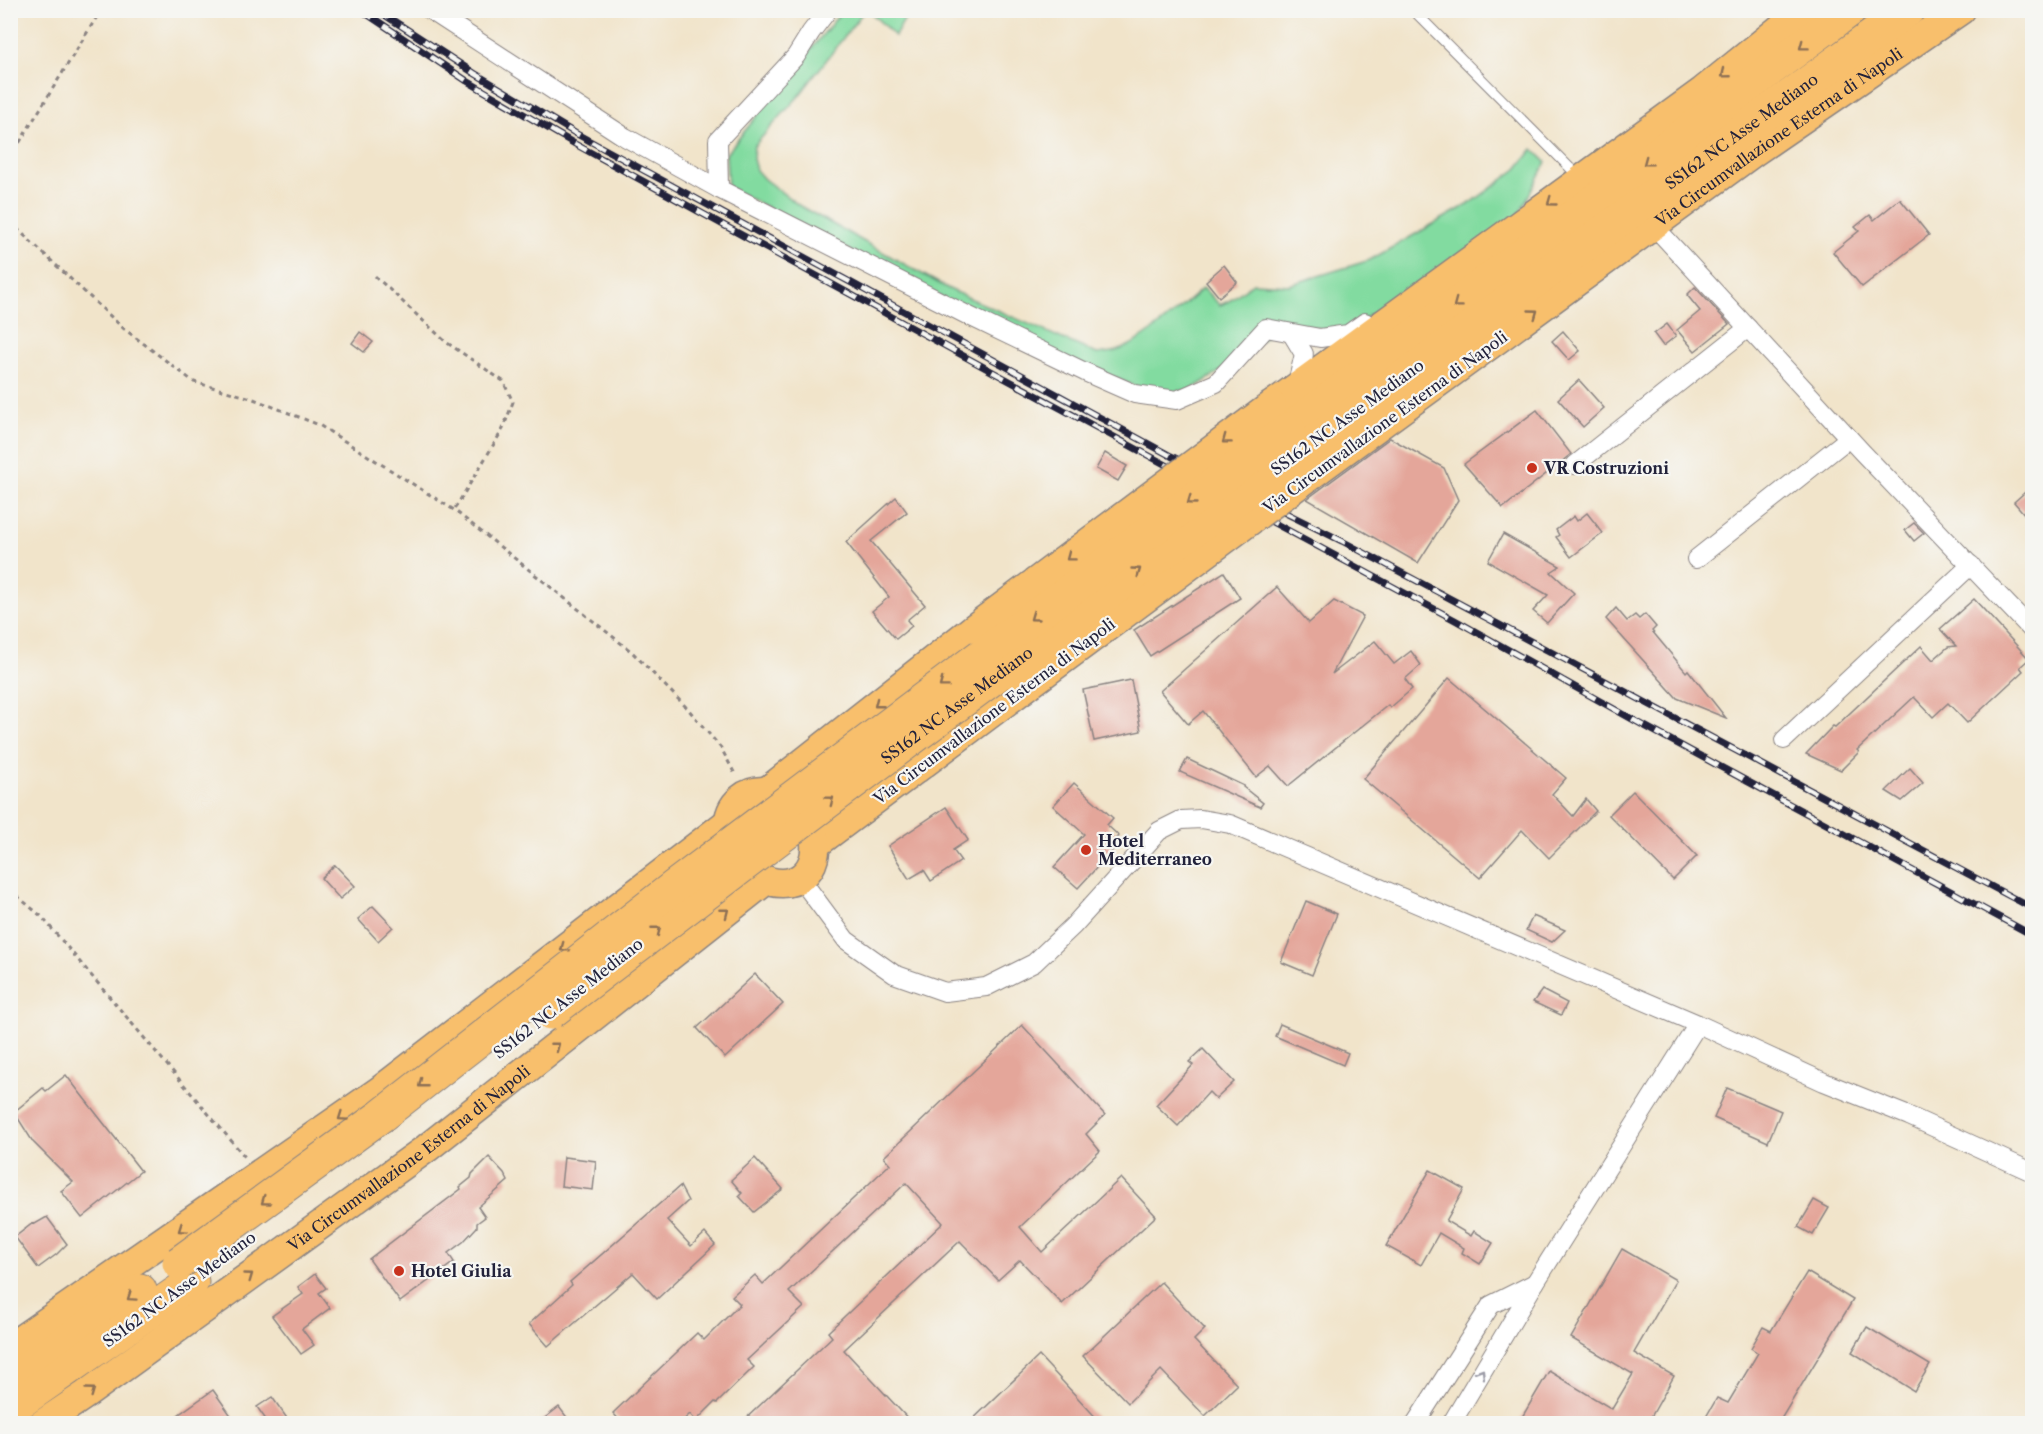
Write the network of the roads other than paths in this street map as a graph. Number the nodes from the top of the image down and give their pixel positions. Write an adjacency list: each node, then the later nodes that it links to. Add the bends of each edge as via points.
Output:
1 (430, 10): 9 (street, via 625,137)
2 (828, 10): 9 (street, via 796,56 718,140)
3 (1413, 10): 8 (lane)
4 (1803, 10): 8 (main road, Via Circumvallazione Esterna di Napoli, one-way to 8, via 1703,92)
5 (1850, 10): 16 (highway, SS162 NC Asse Mediano, one-way to 16)
6 (1908, 10): 16 (highway, SS162 NC Asse Mediano)
7 (1961, 10): 10 (main road, Via Circumvallazione Esterna di Napoli)
8 (1582, 180): 11 (main road, Via Circumvallazione Esterna di Napoli, one-way to 11)
9 (719, 189): 13 (street, via 967,315 1136,394 1177,400 1216,383 1266,328)
10 (1654, 226): 12 (street); 16 (main road, Via Circumvallazione Esterna di Napoli, one-way to 10)
11 (1428, 291): 13 (street, via 1395,302 1348,334 1320,338); 14 (main road, Via Circumvallazione Esterna di Napoli)
12 (1748, 328): 15 (street); 17 (street)
13 (1292, 334): 14 (street, via 1304,354)
14 (1296, 388): 16 (main road, Via Circumvallazione Esterna di Napoli)
15 (1849, 438): 18 (street); 19 (street)
16 (1295, 439): 22 (main road, Via Circumvallazione Esterna di Napoli, bridge, via 1023,690 815,838 816,856); 25 (highway, SS162 NC Asse Mediano, bridge, via 999,642 684,879); 27 (main road, Via Circumvallazione Esterna di Napoli, one-way to 27, bridge, via 974,628 774,793 757,791 746,795 730,812 728,829 379,1090)
17 (1575, 465)
18 (1696, 559)
19 (1971, 565): 20 (street); 21 (street)
20 (2032, 630)
21 (1784, 740)
22 (800, 878): 23 (street, via 846,940 894,974 945,992 986,987 1034,963 1160,831 1181,820 1201,819 1230,824); 30 (main road, Via Circumvallazione Esterna di Napoli, one-way to 22, via 426,1148 761,879 780,884)
23 (1698, 1024): 24 (street); 26 (street)
24 (2032, 1172)
25 (185, 1273): 28 (highway, SS162 NC Asse Mediano, one-way to 28); 29 (highway, SS162 NC Asse Mediano)
26 (1534, 1283): 31 (street, via 1491,1305); 32 (street, one-way to 26)
27 (10, 1347)
28 (10, 1380)
29 (10, 1409)
30 (42, 1424)
31 (1415, 1424)
32 (1451, 1424)

